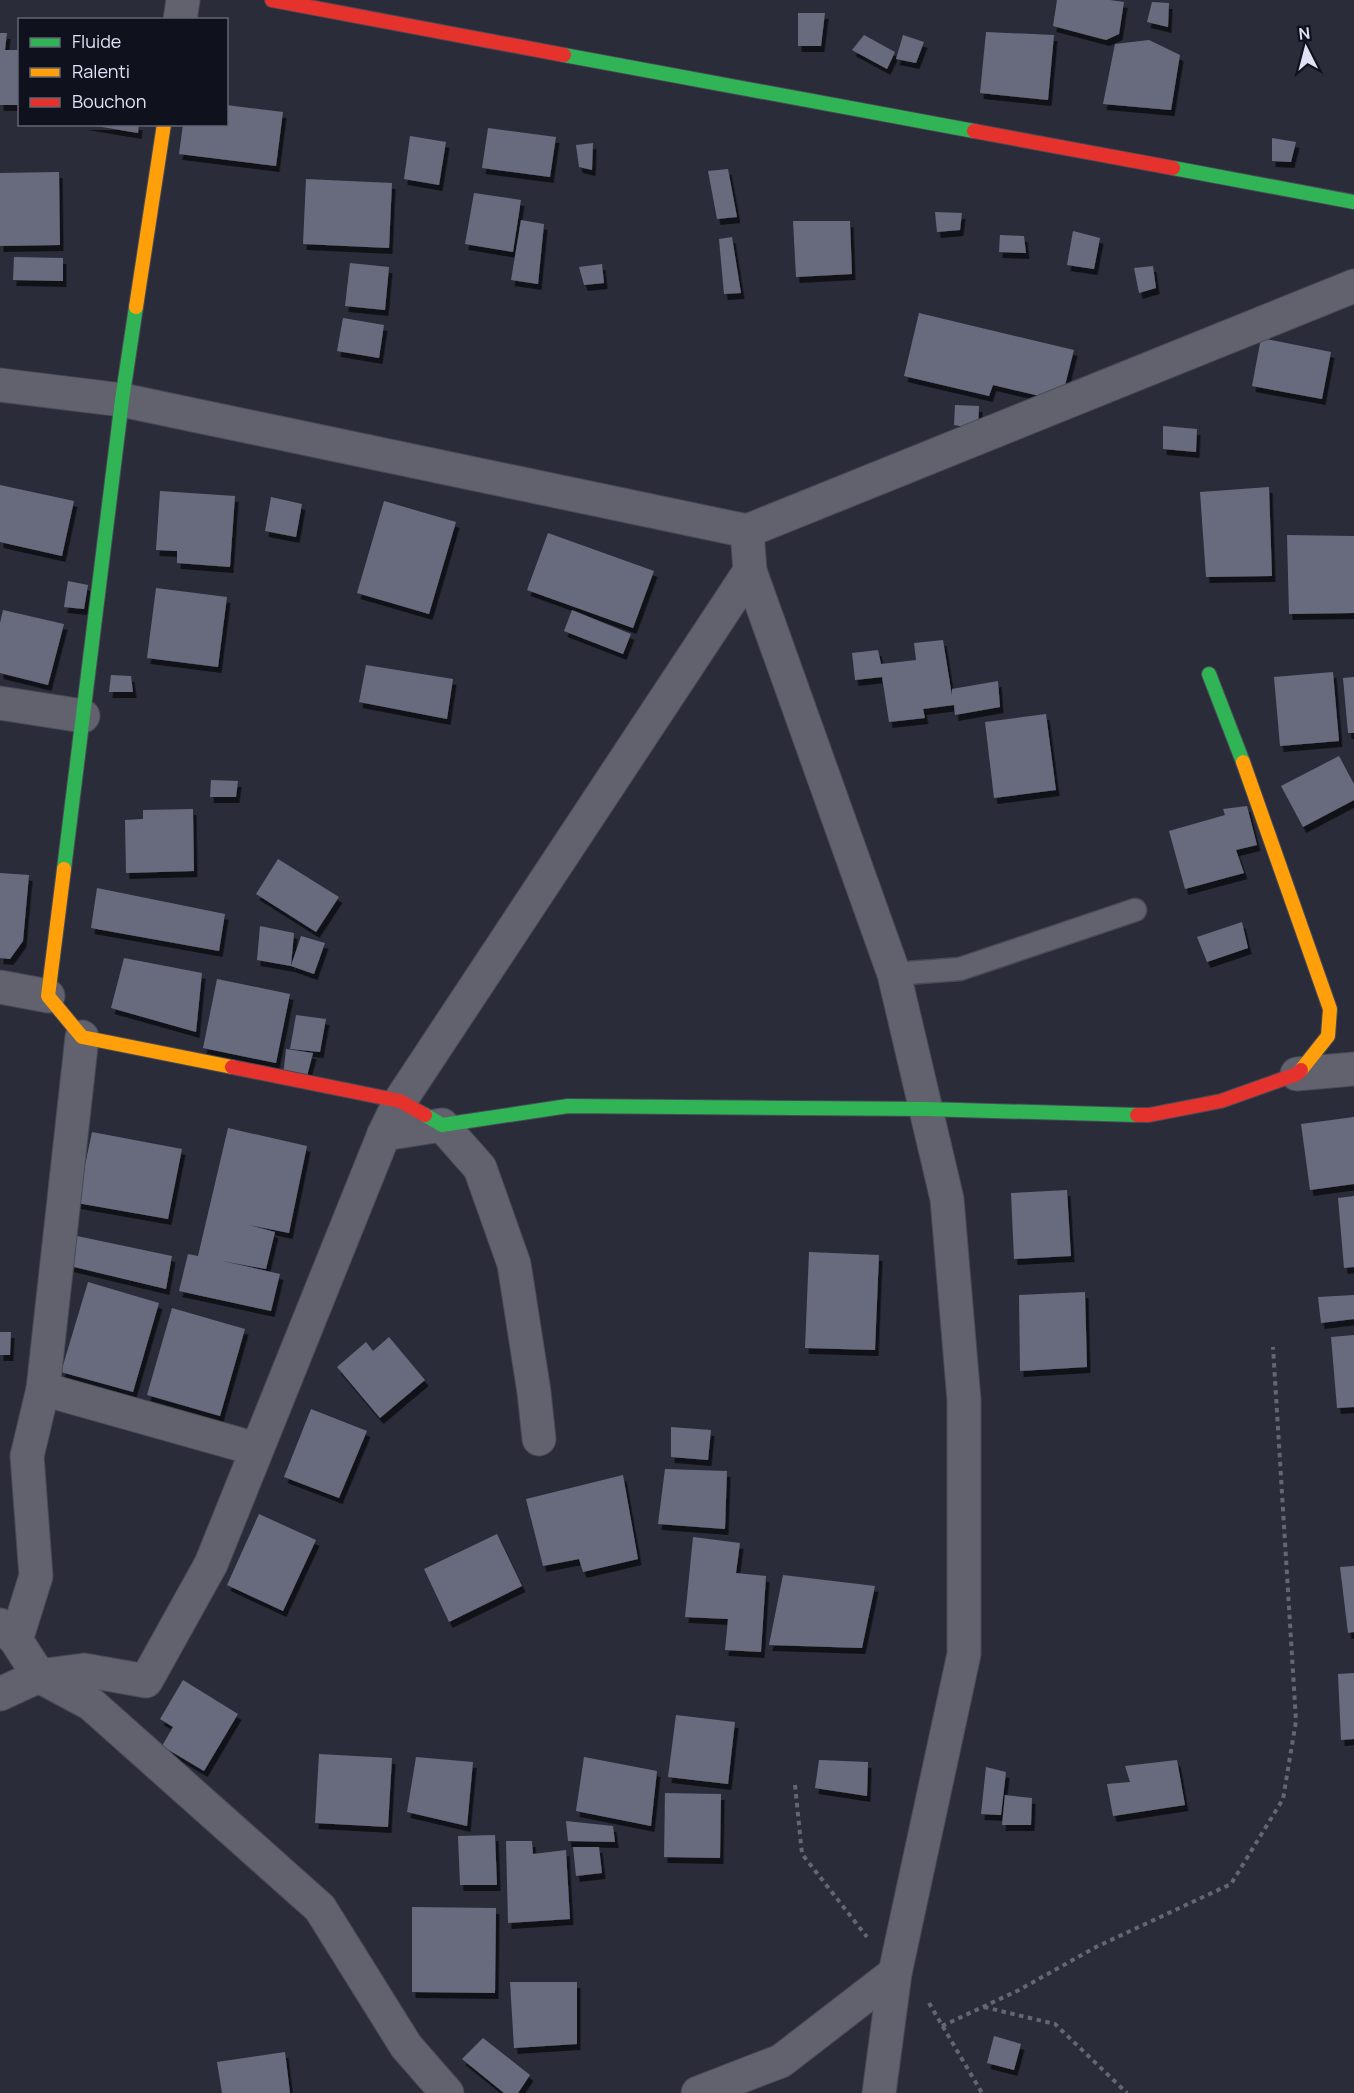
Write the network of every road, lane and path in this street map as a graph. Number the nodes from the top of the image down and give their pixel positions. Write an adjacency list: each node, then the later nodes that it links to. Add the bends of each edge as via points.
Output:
1 (183, 0): 3 (street)
2 (272, 0): 5 (main road)
3 (180, 18)
4 (164, 126): 8 (main road)
5 (1354, 202)
6 (1354, 286): 9 (street)
7 (0, 385): 8 (street)
8 (122, 400): 9 (street); 13 (main road)
9 (747, 531): 10 (street)
10 (750, 571): 15 (street); 21 (street)
11 (1209, 674): 20 (main road, via 1330,1009 1328,1036)
12 (0, 703): 13 (street)
13 (83, 716): 17 (main road)
14 (1135, 910): 15 (lane, via 960,969)
15 (894, 974): 22 (street)
16 (0, 987): 17 (street)
17 (48, 996): 18 (main road)
18 (82, 1037): 21 (main road); 26 (street)
19 (1354, 1069): 20 (street)
20 (1297, 1074): 22 (main road, via 1221,1101 1149,1115)
21 (400, 1101): 23 (main road); 24 (street)
22 (925, 1108): 23 (main road, via 568,1106); 33 (street, via 947,1199 964,1400 964,1654)
23 (442, 1125): 24 (street); 27 (street, via 480,1168 514,1264)
24 (384, 1134): 28 (street)
25 (1273, 1347): 34 (path, via 1296,1721 1283,1799 1231,1884 1095,1947)
26 (43, 1389): 28 (street); 29 (street, via 27,1456 36,1576)
27 (539, 1439)
28 (256, 1449): 30 (street, via 211,1564 146,1681 84,1670)
29 (8, 1632): 30 (street)
30 (39, 1676): 31 (street); 36 (street, via 91,1704 320,1908 406,2046)
31 (0, 1694)
32 (795, 1785): 33 (path, via 802,1854)
33 (897, 1963): 35 (path); 37 (street, via 781,2061); 38 (street)
34 (983, 2007): 35 (path); 40 (path, via 1055,2024)
35 (942, 2026): 39 (path)
36 (447, 2093)
37 (698, 2093)
38 (879, 2093)
39 (982, 2093)
40 (1126, 2093)

